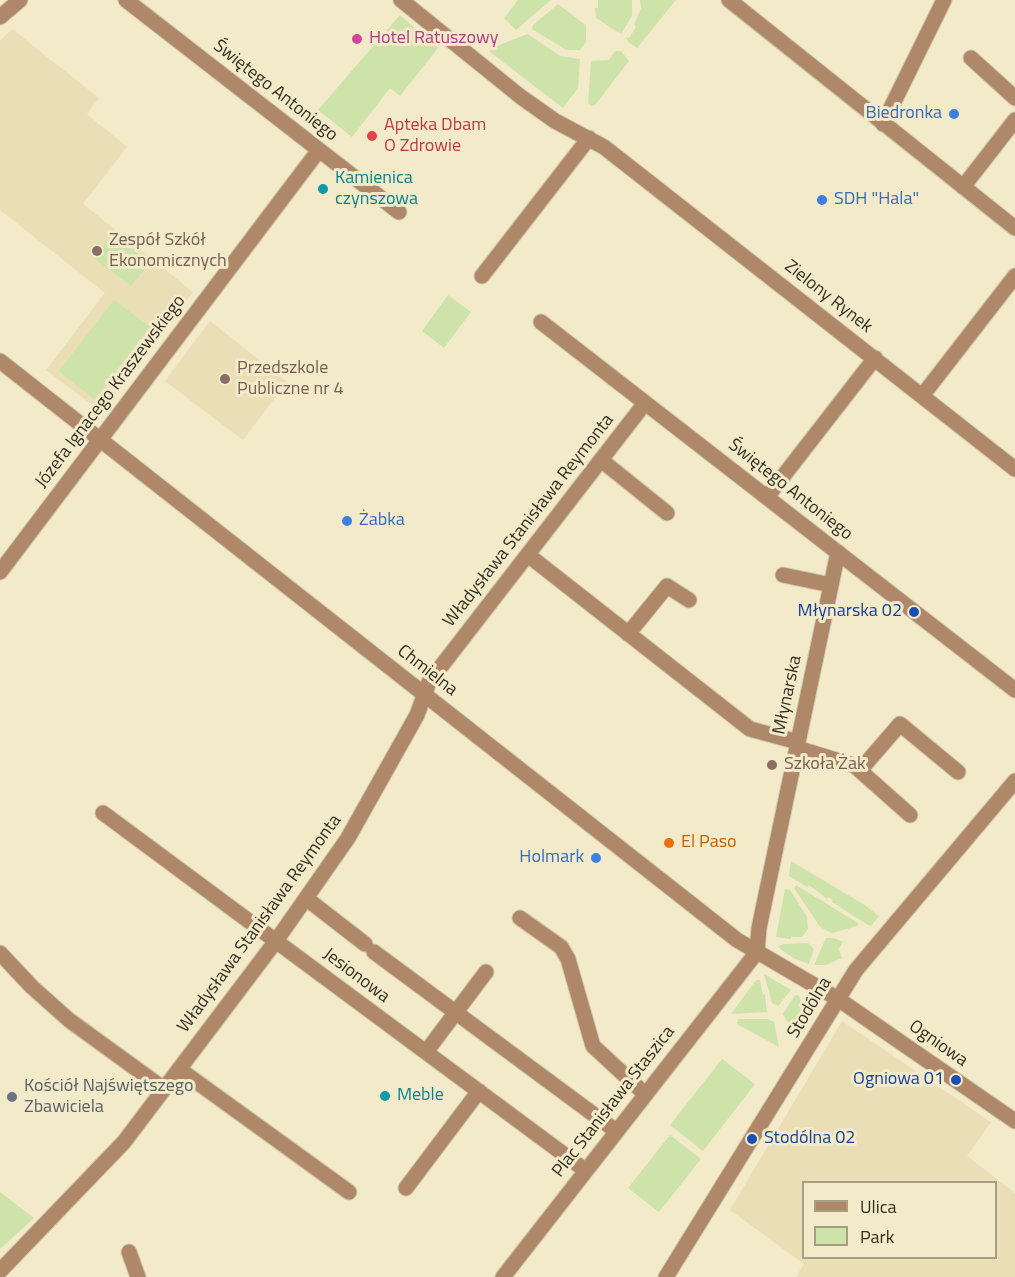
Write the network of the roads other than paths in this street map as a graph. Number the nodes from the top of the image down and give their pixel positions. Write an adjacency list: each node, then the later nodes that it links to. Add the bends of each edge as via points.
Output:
1 (20, 0): 6 (street)
2 (126, 0): 12 (street, Świętego Antoniego)
3 (401, 0): 11 (street, Zielony Rynek, via 521,97)
4 (729, 0): 10 (street)
5 (944, 0): 10 (street)
6 (0, 17)
7 (971, 58): 8 (street)
8 (1015, 98)
9 (1015, 120): 13 (street)
10 (883, 124): 13 (street)
11 (589, 138): 16 (street); 19 (street, Zielony Rynek)
12 (319, 150): 14 (street, Świętego Antoniego); 23 (street, Józefa Ignacego Kraszewskiego)
13 (963, 187): 15 (street)
14 (399, 212)
15 (1015, 228)
16 (482, 276)
17 (1015, 276): 21 (street)
18 (541, 322): 22 (street, Świętego Antoniego)
19 (875, 358): 21 (street, Zielony Rynek); 26 (street)
20 (0, 361): 23 (street, Chmielna)
21 (922, 396): 25 (street, Zielony Rynek)
22 (645, 403): 24 (street, Władysława Stanisława Reymonta); 26 (street, Świętego Antoniego)
23 (100, 440): 30 (street, Józefa Ignacego Kraszewskiego); 36 (street, Chmielna)
24 (601, 460): 27 (street); 29 (street, Władysława Stanisława Reymonta)
25 (1015, 470)
26 (767, 497): 28 (street, Świętego Antoniego)
27 (667, 513)
28 (838, 552): 32 (street, Młynarska); 35 (street, Świętego Antoniego)
29 (528, 555): 34 (street); 36 (street, Władysława Stanisława Reymonta, via 429,682)
30 (0, 572)
31 (783, 574): 32 (street)
32 (831, 585): 37 (street, Młynarska)
33 (689, 600): 34 (street, via 667,586)
34 (628, 634): 37 (street, via 750,729)
35 (1015, 690)
36 (424, 694): 43 (street, Władysława Stanisława Reymonta, via 417,715 363,813); 46 (street, Chmielna)
37 (798, 745): 38 (street); 46 (street, Młynarska)
38 (857, 768): 39 (street, via 867,764 900,724); 42 (street)
39 (958, 772)
40 (1015, 781): 49 (street, Stodólna, via 879,940)
41 (103, 813): 45 (street, Jesionowa)
42 (910, 815)
43 (307, 899): 45 (street, Władysława Stanisława Reymonta); 50 (street)
44 (520, 918): 55 (street, via 561,947 593,1046)
45 (276, 941): 51 (street, Jesionowa); 52 (street, Władysława Stanisława Reymonta)
46 (757, 952): 49 (street, Chmielna); 55 (street, Plac Stanisława Staszica)
47 (0, 953): 53 (street, via 69,1020)
48 (486, 972): 50 (street)
49 (838, 999): 56 (street, Ogniowa); 65 (street, Stodólna)
50 (456, 1012): 51 (street); 57 (street)
51 (426, 1052): 54 (street, Jesionowa)
52 (179, 1069): 53 (street, Władysława Stanisława Reymonta); 60 (street)
53 (164, 1089): 62 (street, Władysława Stanisława Reymonta, via 124,1142)
54 (479, 1091): 58 (street, Jesionowa); 59 (street)
55 (645, 1094): 57 (street, Plac Stanisława Staszica)
56 (1015, 1121)
57 (616, 1131): 58 (street, Plac Stanisława Staszica)
58 (585, 1170): 64 (street, Plac Stanisława Staszica)
59 (406, 1188)
60 (349, 1192)
61 (129, 1252): 63 (street)
62 (0, 1270)
63 (138, 1277)
64 (503, 1277)
65 (666, 1277)

